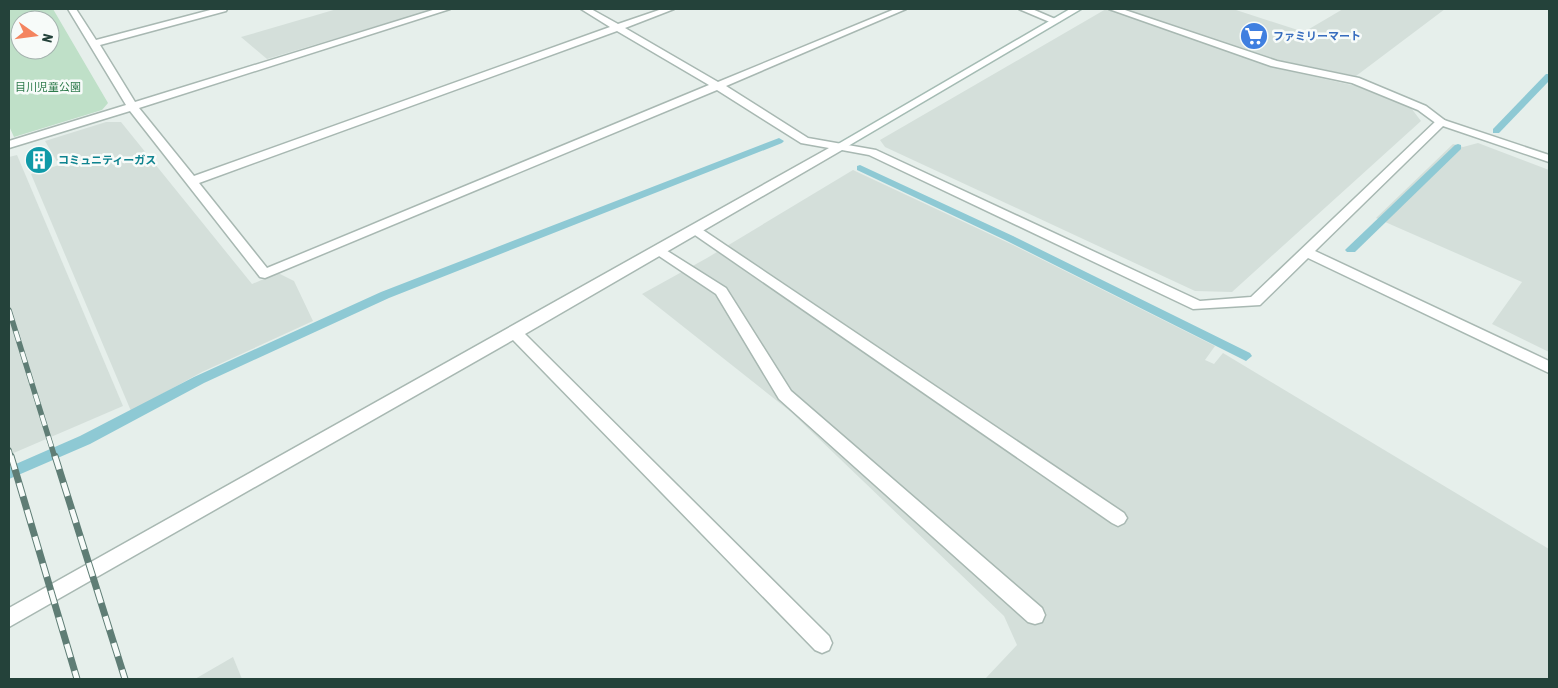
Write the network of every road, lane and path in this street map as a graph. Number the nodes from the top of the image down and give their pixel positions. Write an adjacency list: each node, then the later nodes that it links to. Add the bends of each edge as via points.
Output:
1 (72, 9): 12 (street)
2 (223, 9): 12 (street)
3 (445, 9): 14 (street)
4 (585, 9): 11 (street)
5 (670, 9): 11 (street)
6 (902, 9): 13 (street)
7 (1024, 9): 10 (street)
8 (1076, 9): 10 (street)
9 (1114, 9): 15 (street, via 1275,64 1355,80 1422,108)
10 (1055, 20): 17 (street)
11 (617, 28): 13 (street); 19 (street)
12 (94, 44): 14 (street)
13 (718, 86): 17 (street, via 805,140); 19 (street, via 266,274)
14 (133, 107): 16 (street); 19 (street)
15 (1441, 122): 18 (street); 22 (street)
16 (9, 145)
17 (839, 147): 20 (street); 22 (street, via 872,152 1198,306 1255,302)
18 (1549, 159)
19 (192, 181)
20 (697, 230): 21 (street); 25 (street)
21 (661, 251): 23 (street); 26 (street, via 721,291 786,395)
22 (1306, 252): 24 (street)
23 (515, 334): 27 (street); 28 (street)
24 (1549, 367)
25 (1118, 518)
26 (1035, 615)
27 (9, 618)
28 (822, 643)

